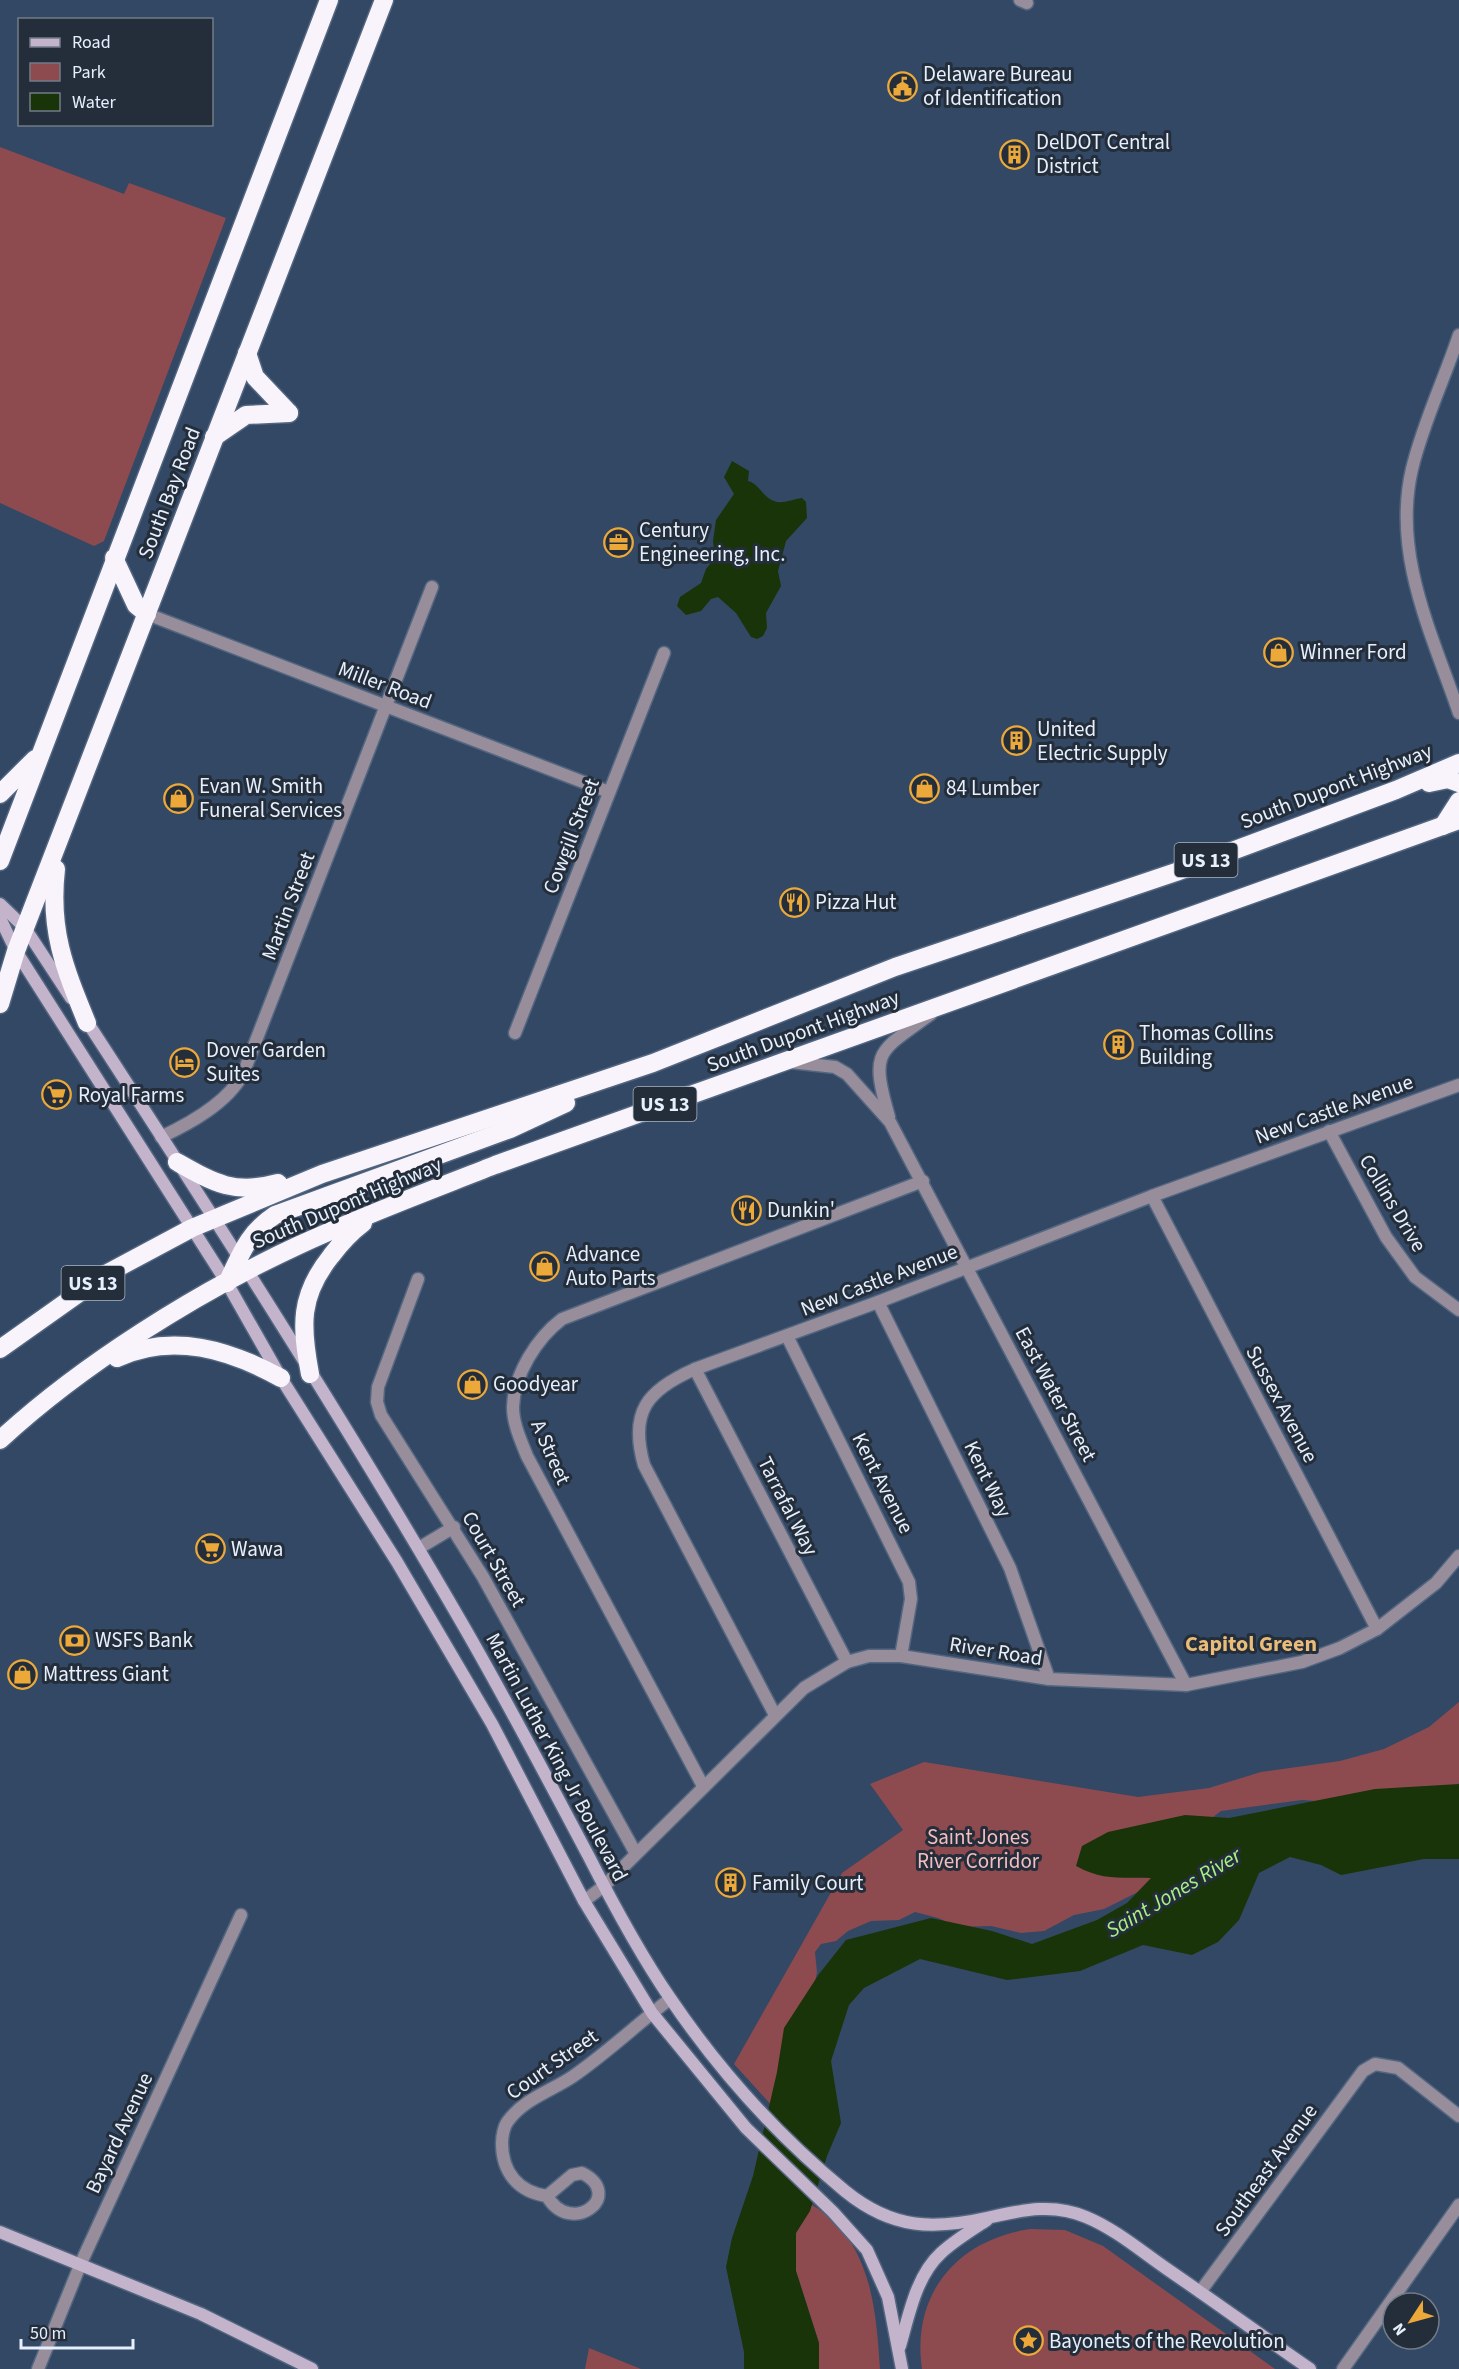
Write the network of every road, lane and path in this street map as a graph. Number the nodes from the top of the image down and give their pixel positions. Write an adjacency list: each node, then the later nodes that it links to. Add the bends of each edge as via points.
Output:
1 (329, 0): 6 (highway, South Bay Road)
2 (384, 0): 4 (highway, South Bay Road)
3 (1459, 335): 11 (street, via 1411,471 1406,530 1413,581)
4 (247, 353): 5 (highway, South Bay Road); 5 (highway, via 255,377 289,413 246,415)
5 (214, 437): 8 (highway, South Bay Road)
6 (114, 558): 8 (highway, via 132,598); 12 (highway, South Bay Road)
7 (432, 587): 10 (street, Martin Street)
8 (147, 614): 10 (street, Miller Road); 20 (highway, South Bay Road)
9 (664, 654): 16 (street, Cowgill Street)
10 (386, 707): 16 (street, Miller Road); 35 (street, Martin Street, via 243,1074 225,1098)
11 (1459, 712)
12 (40, 753): 17 (highway); 21 (highway, South Bay Road)
13 (1459, 763): 15 (highway, South Dupont Highway / US 13)
14 (1459, 783): 15 (highway, via 1448,779)
15 (1396, 790): 31 (highway, South Dupont Highway / US 13, via 1176,872 895,967)
16 (609, 792): 29 (street, Cowgill Street)
17 (0, 794)
18 (1459, 801): 19 (highway)
19 (1451, 823): 27 (highway, South Dupont Highway / US 13)
20 (59, 844): 24 (highway, South Bay Road); 28 (highway, via 53,890 54,923 65,969)
21 (0, 861)
22 (0, 904): 24 (street, Martin Luther King Jr Boulevard)
23 (0, 918): 25 (street, Martin Luther King Jr Boulevard)
24 (25, 928): 25 (highway, South Bay Road); 28 (street, Martin Luther King Jr Boulevard)
25 (16, 951): 26 (highway, South Bay Road); 42 (street, Martin Luther King Jr Boulevard)
26 (0, 1004)
27 (943, 1005): 30 (highway, South Dupont Highway / US 13); 33 (street, East Water Street, via 887,1047 879,1061 878,1080)
28 (87, 1023): 35 (street, Martin Luther King Jr Boulevard)
29 (515, 1033)
30 (785, 1062): 33 (street, East Water Street, via 835,1067 847,1074); 40 (highway, South Dupont Highway / US 13)
31 (652, 1063): 37 (highway, South Dupont Highway / US 13); 43 (highway, via 510,1129 275,1215 258,1226)
32 (1459, 1085): 34 (street, New Castle Avenue)
33 (890, 1122): 38 (street, East Water Street)
34 (1329, 1131): 39 (street, New Castle Avenue); 48 (street, Collins Drive, via 1386,1237 1409,1269)
35 (161, 1137): 36 (street, Martin Luther King Jr Boulevard)
36 (177, 1162): 37 (highway, via 210,1182 238,1190); 41 (street, Martin Luther King Jr Boulevard)
37 (349, 1165): 41 (highway, South Dupont Highway / US 13)
38 (923, 1181): 44 (street, East Water Street); 65 (street, A Street, via 562,1319 536,1342 519,1383 513,1407 527,1456)
39 (1152, 1196): 44 (street, New Castle Avenue); 59 (street, Sussex Avenue)
40 (389, 1206): 43 (highway, South Dupont Highway / US 13); 52 (highway, via 355,1229 319,1271 305,1304 303,1323)
41 (214, 1219): 42 (highway, South Dupont Highway / US 13); 43 (street, Martin Luther King Jr Boulevard)
42 (192, 1228): 46 (street, Martin Luther King Jr Boulevard); 50 (highway, South Dupont Highway / US 13, via 106,1274)
43 (243, 1264): 46 (highway); 52 (street, Martin Luther King Jr Boulevard)
44 (968, 1266): 47 (street, New Castle Avenue); 63 (street, East Water Street)
45 (418, 1279): 56 (street, Court Street, via 378,1387 377,1402 381,1415)
46 (227, 1283): 53 (highway, via 161,1321); 54 (street, Martin Luther King Jr Boulevard)
47 (878, 1302): 49 (street, New Castle Avenue); 62 (street, Kent Way, via 1010,1568)
48 (1459, 1310)
49 (787, 1336): 51 (street, New Castle Avenue); 60 (street, Kent Avenue, via 909,1582 911,1599)
50 (0, 1349)
51 (695, 1369): 61 (street, Tarrafal Way); 64 (street, New Castle Avenue, via 669,1380 646,1403 637,1430 639,1447 644,1465)
52 (310, 1374): 57 (street, Martin Luther King Jr Boulevard)
53 (80, 1376): 54 (highway, via 126,1354 185,1344 249,1360); 55 (highway)
54 (281, 1378): 68 (street, Martin Luther King Jr Boulevard, via 397,1562 492,1724)
55 (0, 1440)
56 (454, 1527): 57 (street); 66 (street, Court Street)
57 (419, 1548): 67 (street, Martin Luther King Jr Boulevard)
58 (1459, 1556): 59 (street, River Road, via 1436,1582)
59 (1377, 1629): 63 (street, River Road, via 1302,1662)
60 (901, 1656): 61 (street, River Road, via 869,1656); 62 (street, River Road)
61 (847, 1662): 64 (street, River Road, via 822,1674)
62 (1049, 1679): 63 (street, River Road)
63 (1186, 1685)
64 (775, 1715): 65 (street, River Road)
65 (703, 1786): 66 (street, River Road)
66 (635, 1852): 67 (street, River Road)
67 (604, 1886): 68 (street, River Road); 70 (street, Martin Luther King Jr Boulevard)
68 (584, 1901): 71 (street, Martin Luther King Jr Boulevard)
69 (241, 1916): 77 (street, Bayard Avenue)
70 (670, 1999): 71 (street, Court Street); 75 (street, Martin Luther King Jr Boulevard, via 761,2112 848,2193 885,2215 922,2226)
71 (651, 2013): 73 (street, Court Street, via 604,2054 535,2098 506,2122 502,2139 505,2168 523,2188); 79 (street, Martin Luther King Jr Boulevard, via 746,2128 867,2250 888,2297)
72 (1459, 2116): 78 (street, Southeast Avenue, via 1398,2068 1375,2064 1363,2071)
73 (547, 2196)
74 (1459, 2205): 84 (street)
75 (990, 2217): 78 (street, Martin Luther King Jr Boulevard, via 1027,2208 1057,2209 1084,2216 1130,2242); 79 (street, via 940,2254 926,2273)
76 (0, 2232): 77 (street)
77 (81, 2263): 80 (street, Bayard Avenue); 81 (street, via 201,2314)
78 (1200, 2292): 83 (street, Martin Luther King Jr Boulevard)
79 (899, 2349): 82 (street, Martin Luther King Jr Boulevard)
80 (38, 2369)
81 (312, 2369)
82 (902, 2369)
83 (1310, 2369)
84 (1343, 2369)

